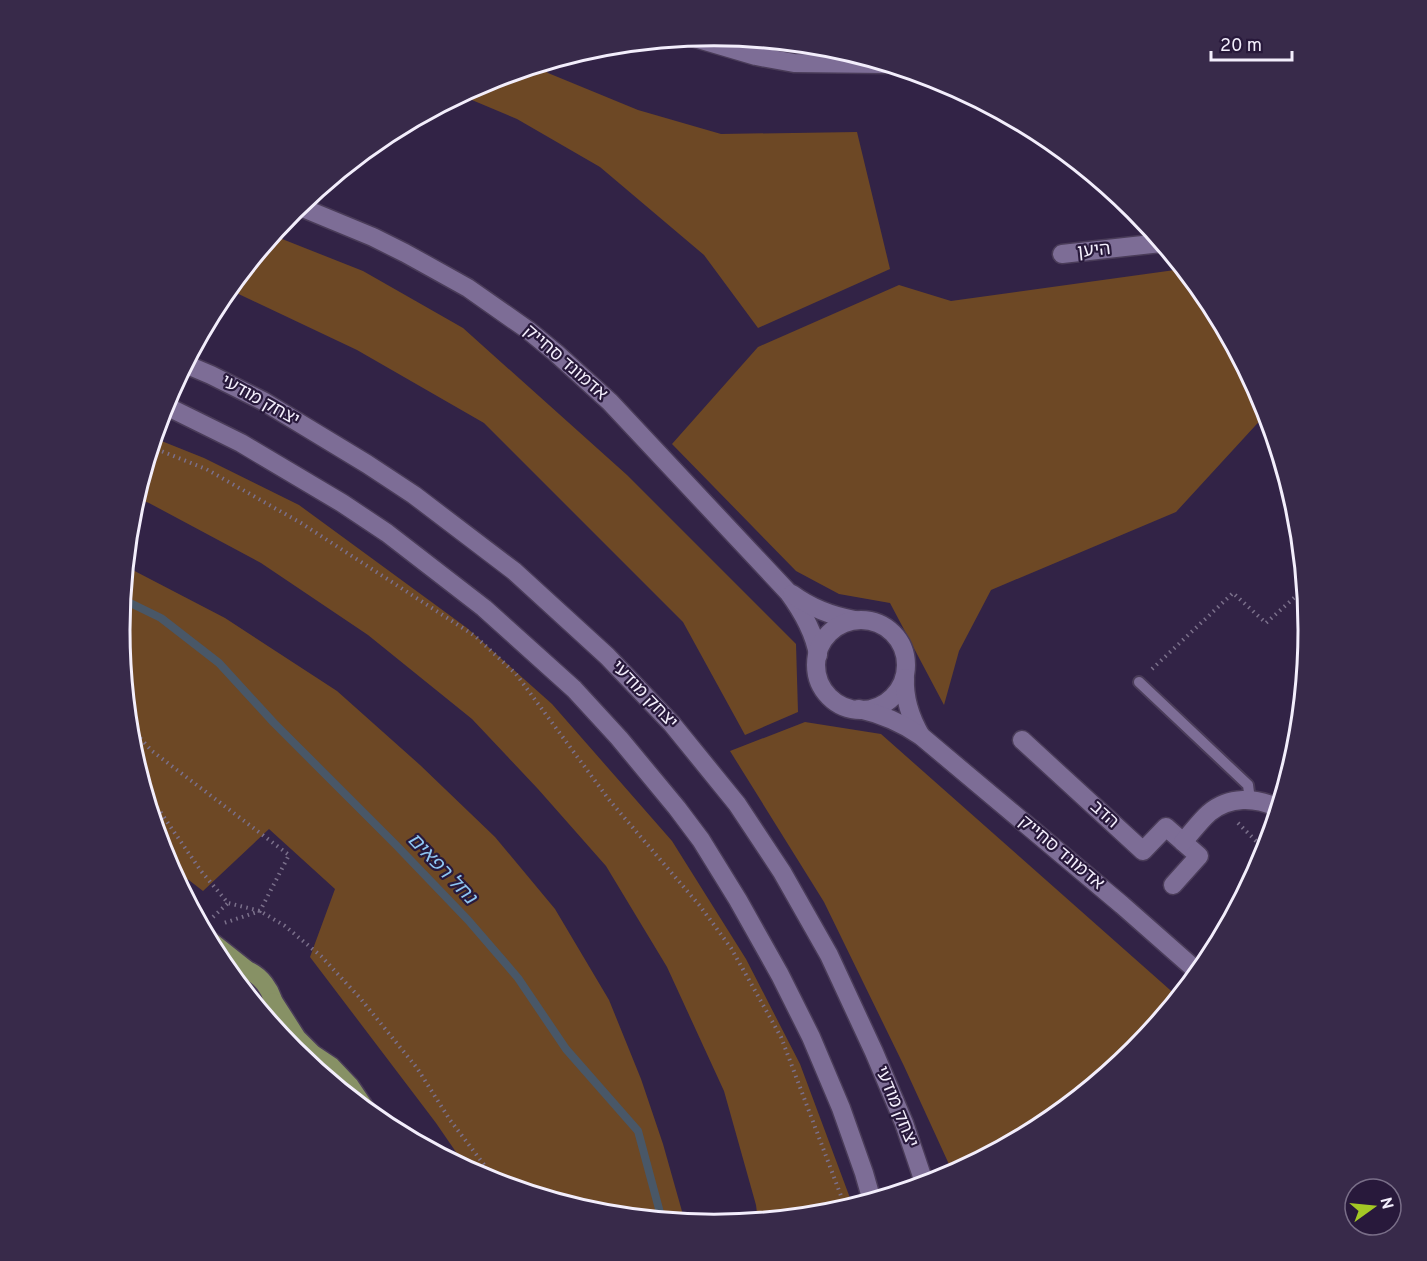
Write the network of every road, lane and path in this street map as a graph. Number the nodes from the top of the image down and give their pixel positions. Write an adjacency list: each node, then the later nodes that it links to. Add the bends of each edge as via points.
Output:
1 (724, 47): 2 (street, via 794,63)
2 (854, 64)
3 (309, 210): 9 (street, אדמונד סחייק, via 429,265 528,330 610,402)
4 (1152, 244): 5 (street, היען)
5 (1062, 254)
6 (193, 367): 36 (street, יצחק מודעי, via 263,401 414,495 514,572 606,656 672,724 737,804 782,872 829,955 904,1123)
7 (173, 409): 37 (street, via 241,442 387,533 484,608 574,689 619,738 701,840 780,975 841,1108)
8 (158, 450): 38 (path, via 206,469 301,523 475,636 516,674 610,801 731,948 781,1037)
9 (782, 587): 11 (street, אדמונד סחייק, via 831,615); 12 (street, אדמונד סחייק, via 809,625)
10 (1296, 596): 14 (path, via 1266,623 1233,593)
11 (857, 620): 12 (street, via 831,632); 13 (street, via 878,623 894,634 906,660)
12 (818, 655): 15 (street, via 817,669 828,695)
13 (905, 674): 15 (street, via 892,698 873,708); 16 (street, אדמונד סחייק, via 907,705)
14 (1139, 682): 19 (lane, via 1248,785)
15 (859, 709): 16 (street, אדמונד סחייק, via 889,718)
16 (921, 736): 29 (street, אדמונד סחייק)
17 (140, 738): 26 (path, via 289,855)
18 (1022, 740): 23 (street, הדב, via 1143,851 1166,826)
19 (1250, 800): 20 (street); 21 (street)
20 (1271, 805)
21 (1220, 806): 23 (street, via 1208,813); 24 (path)
22 (157, 807): 26 (path, via 228,903)
23 (1183, 842): 25 (street, via 1199,856)
24 (1257, 843)
25 (1173, 885)
26 (260, 910): 27 (path); 35 (path, via 321,956 360,998 417,1068)
27 (222, 924)
28 (227, 954): 31 (main road)
29 (1191, 966)
30 (236, 967): 31 (main road)
31 (248, 970): 32 (main road, via 268,989)
32 (274, 1002): 33 (main road); 34 (main road, via 297,1038)
33 (276, 1018)
34 (352, 1090)
35 (486, 1168)
36 (922, 1176)
37 (870, 1194)
38 (842, 1200)

